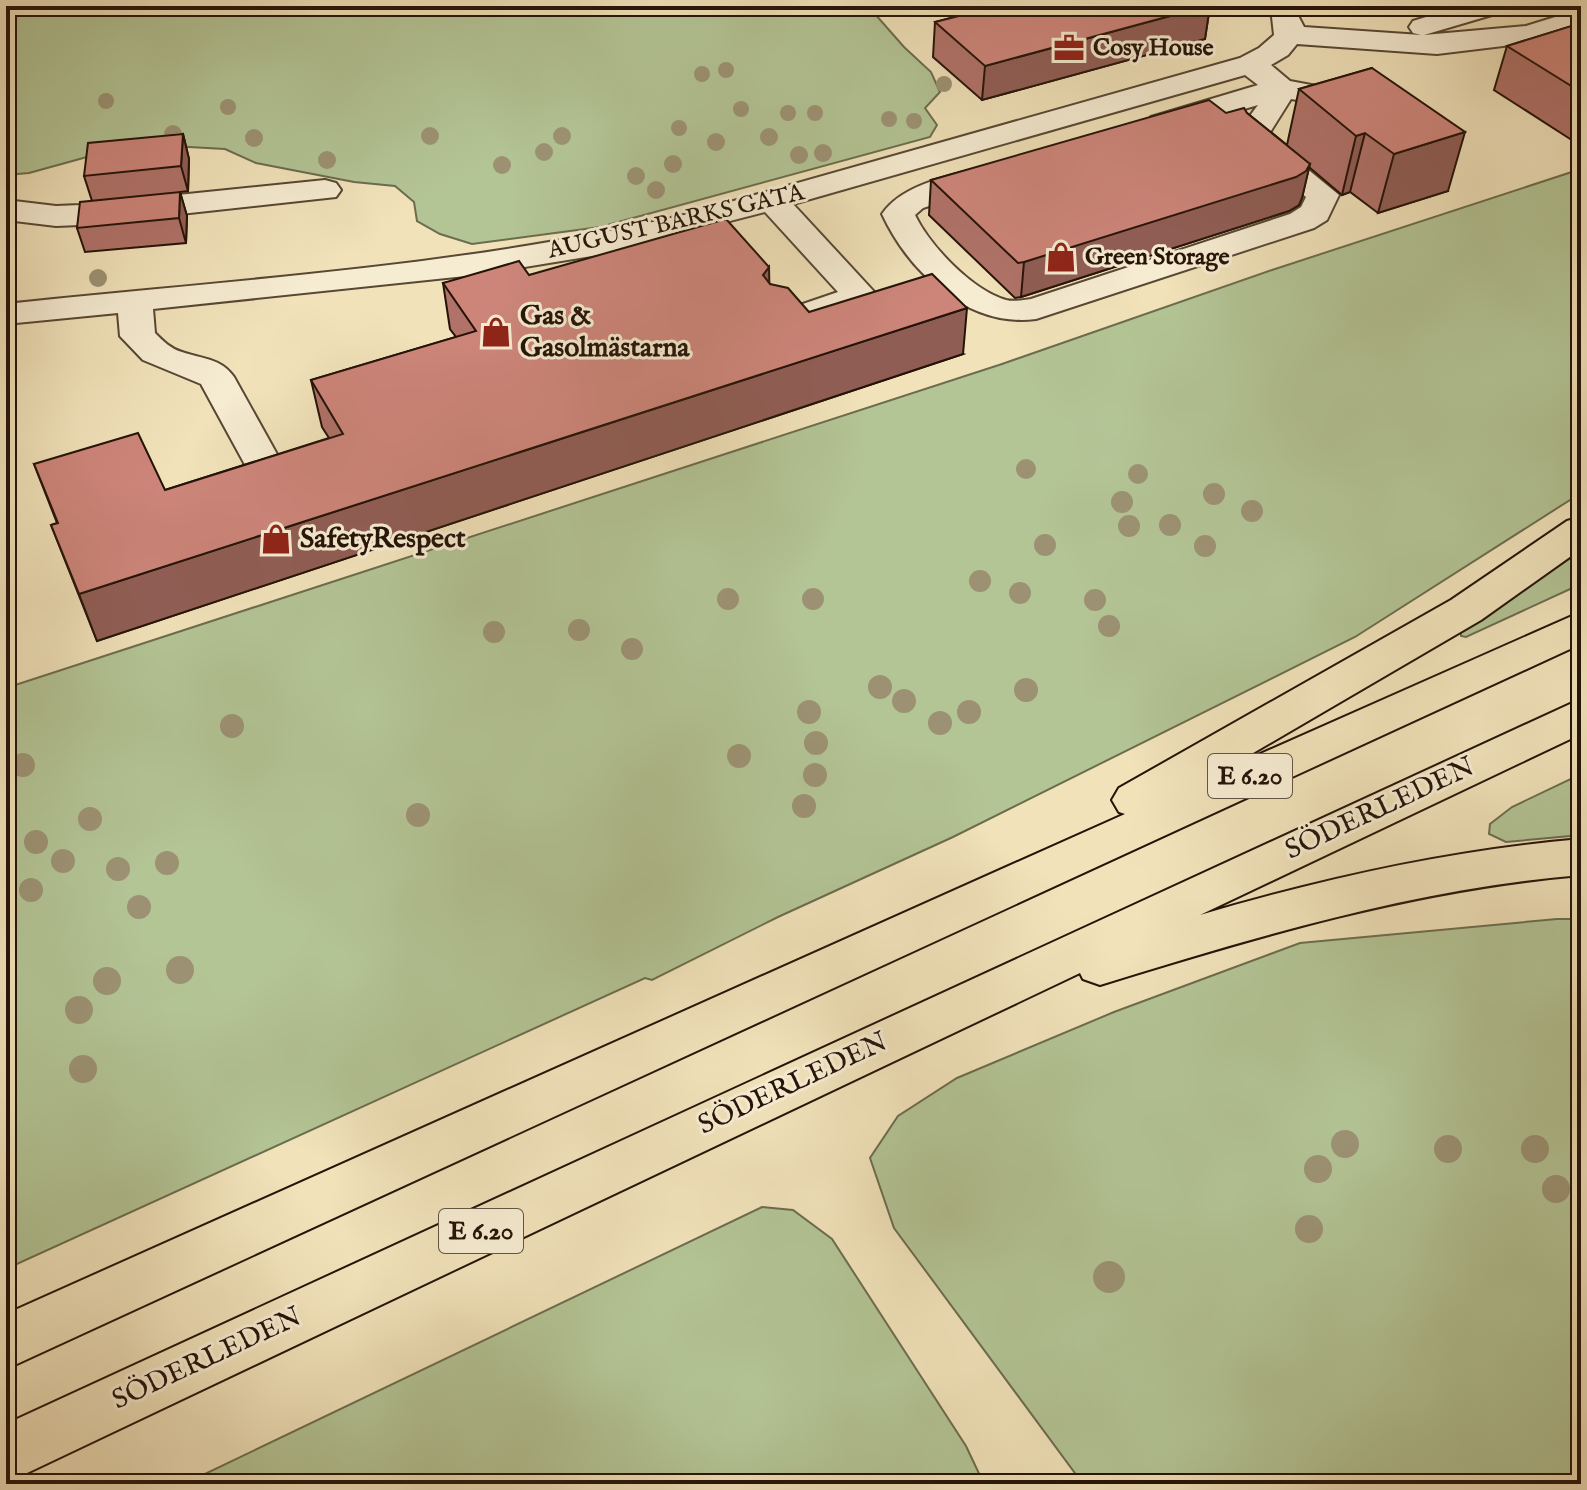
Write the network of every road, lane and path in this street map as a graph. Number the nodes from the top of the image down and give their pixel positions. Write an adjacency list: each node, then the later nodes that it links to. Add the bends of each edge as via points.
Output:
1 (1492, 6): 4 (street)
2 (1581, 18): 4 (street, via 1529,34 1482,40 1437,45)
3 (1284, 20): 4 (street); 5 (street, AUGUST BARKS GATA, via 1278,51)
4 (1375, 41)
5 (1250, 64): 6 (street); 11 (street, AUGUST BARKS GATA)
6 (1281, 88): 7 (street, via 1343,99); 8 (street); 9 (street, via 1253,133 1258,145 1323,195 1315,213 1050,304 1012,312 992,307 957,285 905,234 898,214 911,201 934,192)
7 (1381, 125)
8 (1129, 134)
9 (1024, 165)
10 (325, 190): 12 (street, via 80,215)
11 (772, 201): 13 (street, AUGUST BARKS GATA, via 598,245 505,260); 15 (street, via 861,296)
12 (6, 210)
13 (135, 302): 14 (street, AUGUST BARKS GATA); 16 (street, via 138,336 160,356 201,365 216,377)
14 (6, 314)
15 (785, 321)
16 (269, 474)
17 (1581, 530): 21 (highway, via 1466,610)
18 (1581, 627): 21 (highway, E 6.20)
19 (1581, 715): 22 (highway, SÖDERLEDEN / E 6.20)
20 (1581, 857): 22 (highway, via 1416,877 1263,915)
21 (918, 925): 23 (highway, E 6.20)
22 (956, 1008): 24 (highway, SÖDERLEDEN / E 6.20)
23 (6, 1342)
24 (6, 1454)

